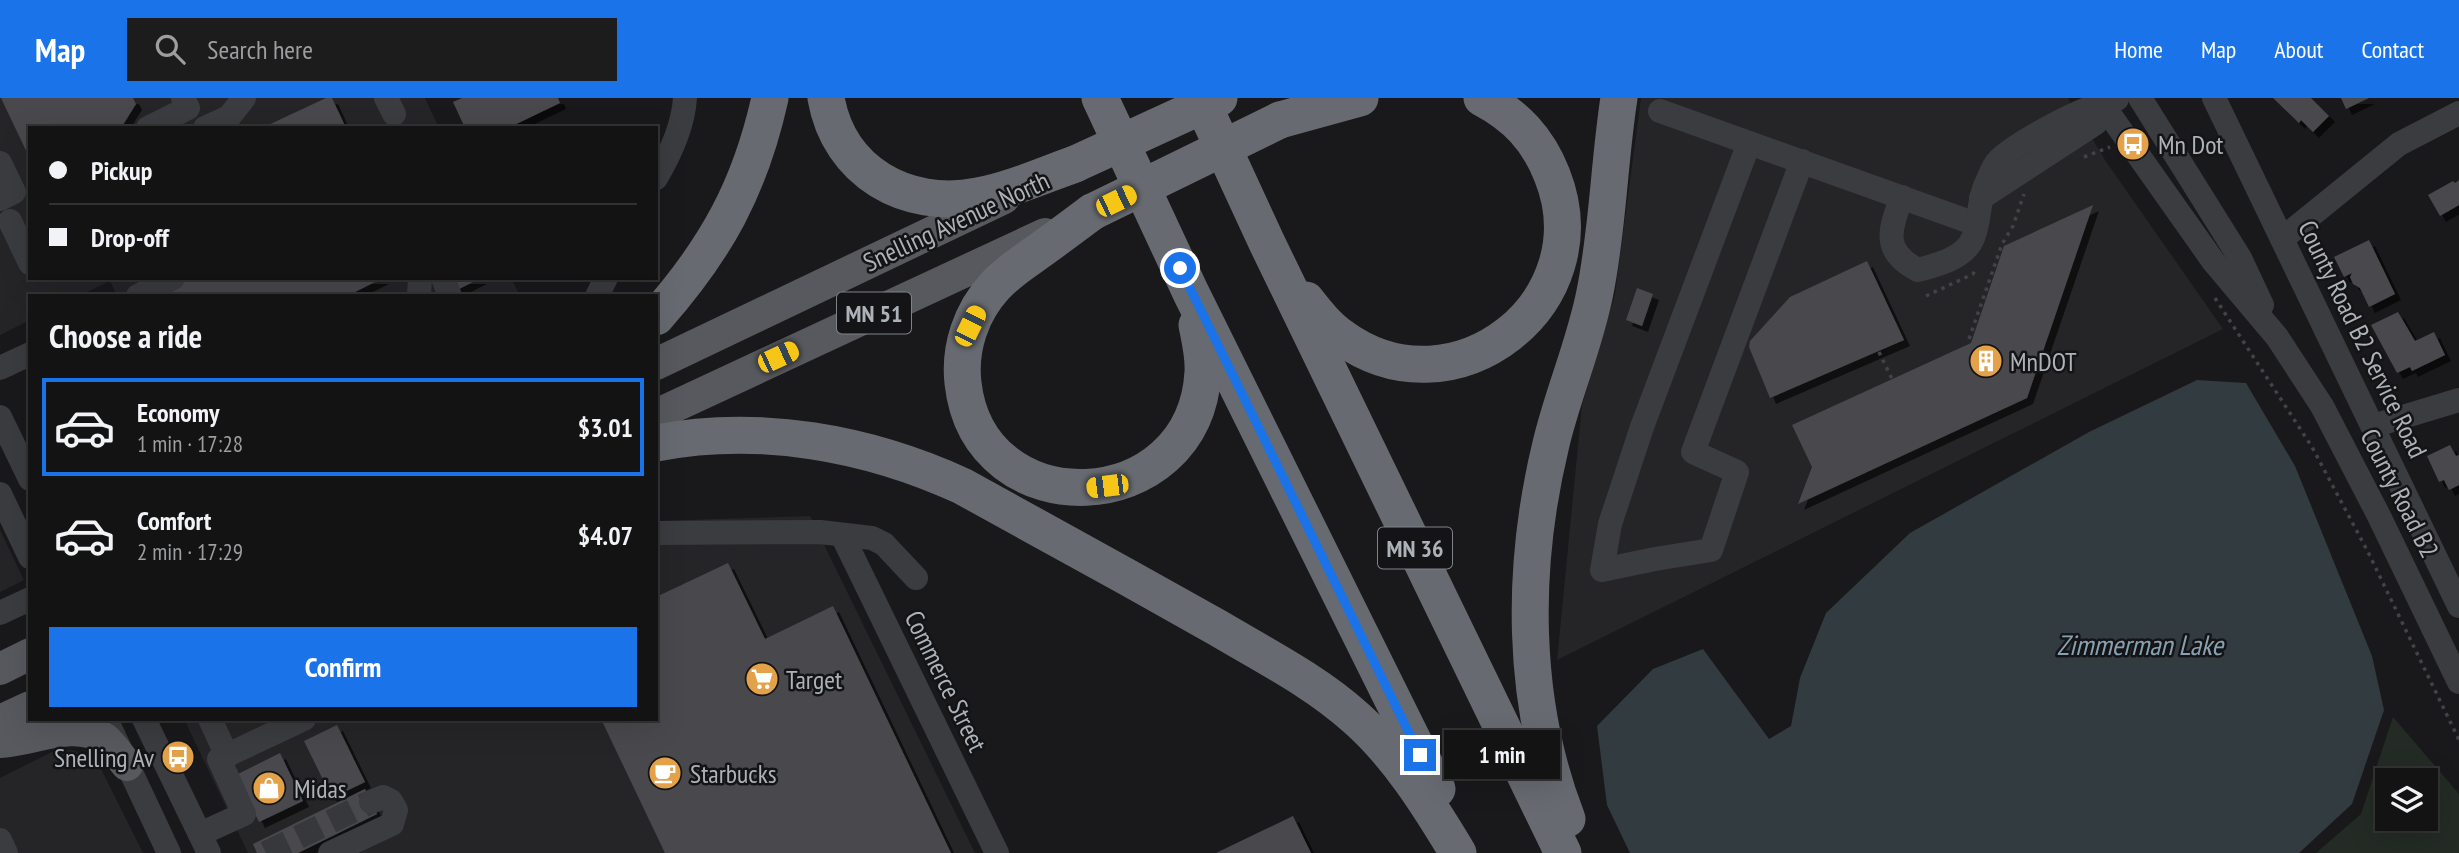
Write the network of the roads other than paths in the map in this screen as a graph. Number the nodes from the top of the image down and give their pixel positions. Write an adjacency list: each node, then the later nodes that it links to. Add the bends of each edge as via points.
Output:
1 (183, 98): 19 (street, via 188,108)
2 (244, 98): 20 (street, via 229,117)
3 (685, 98): 25 (street, via 678,131)
4 (770, 98): 36 (highway, via 751,167 733,209 685,285)
5 (826, 98): 24 (highway, via 838,136 856,162 871,176 912,195 981,196)
6 (1100, 98): 34 (highway)
7 (1200, 98): 31 (highway, MN 36)
8 (1219, 98): 24 (highway, Snelling Avenue North / MN 51, bridge)
9 (1326, 98): 18 (highway, Snelling Avenue North / MN 51)
10 (1360, 98): 18 (highway)
11 (1482, 98): 31 (highway, via 1503,110 1537,142 1563,212 1558,263 1549,286 1505,338 1471,357 1435,364 1388,360 1363,351 1323,321)
12 (1619, 98): 78 (highway, via 1595,292 1551,442 1531,569 1531,645 1541,726 1552,774)
13 (2140, 98): 37 (street, County Road B2, via 2240,258)
14 (2214, 98): 30 (street, County Road B2 Service Road)
15 (2107, 101): 29 (street, via 2017,146 1997,162 1980,199); 37 (street, County Road B2, via 2213,261)
16 (1660, 111): 21 (street)
17 (2459, 113): 30 (street, via 2399,144)
18 (1280, 120): 28 (highway, Snelling Avenue North / MN 51, bridge)
19 (152, 126)
20 (209, 126)
21 (1749, 143): 22 (street); 22 (street, via 1642,427 1610,524 1602,570 1711,551 1737,472 1693,453)
22 (1801, 162): 26 (street)
23 (0, 163): 27 (street)
24 (1075, 164): 39 (main road, Snelling Avenue North / MN 51)
25 (658, 175)
26 (1902, 197): 29 (street); 29 (street, via 1890,228 1904,262 1918,270 1964,251)
27 (14, 206): 32 (street)
28 (1092, 212): 34 (highway, via 1012,270 980,305 970,326 962,361 964,397 979,432 1009,465 1027,476 1080,489 1133,477 1166,456 1192,417 1203,374); 42 (main road, Snelling Avenue North / MN 51)
29 (1976, 224)
30 (2282, 239): 44 (street, County Road B2 Service Road)
31 (1267, 243): 77 (highway, MN 36)
32 (28, 256)
33 (169, 280): 35 (street)
34 (1191, 293): 76 (highway)
35 (142, 294)
36 (658, 315)
37 (2277, 337): 55 (street, County Road B2, via 2322,406)
38 (28, 355): 40 (street)
39 (658, 363)
40 (0, 368)
41 (2459, 400): 44 (street)
42 (658, 414)
43 (0, 417): 46 (street)
44 (2372, 426): 53 (street, County Road B2 Service Road)
45 (658, 443): 75 (highway, via 720,436 803,439 871,452 962,486 1213,625 1334,699 1358,719 1412,781)
46 (28, 475)
47 (0, 494): 50 (street)
48 (658, 533): 49 (street)
49 (842, 535): 51 (street, via 884,544); 74 (street, Commerce Street)
50 (28, 553)
51 (916, 578)
52 (28, 600): 54 (street)
53 (2459, 606)
54 (0, 613)
55 (2452, 648): 58 (street, County Road B2)
56 (28, 655): 57 (main road)
57 (0, 669)
58 (2459, 681)
59 (28, 708): 60 (main road)
60 (0, 721)
61 (107, 721): 67 (street)
62 (145, 721): 70 (street)
63 (211, 721): 66 (street)
64 (300, 721): 66 (street)
65 (0, 742): 67 (main road, via 82,731 106,740)
66 (226, 756): 70 (street, via 219,760 244,814)
67 (127, 765): 72 (street)
68 (371, 802): 73 (street, via 383,797 391,802 397,810 392,824)
69 (0, 840): 71 (street)
70 (204, 844)
71 (6, 853)
72 (169, 853)
73 (330, 853)
74 (997, 853)
75 (1458, 853)
76 (1469, 853)
77 (1563, 853)
78 (1580, 853)

